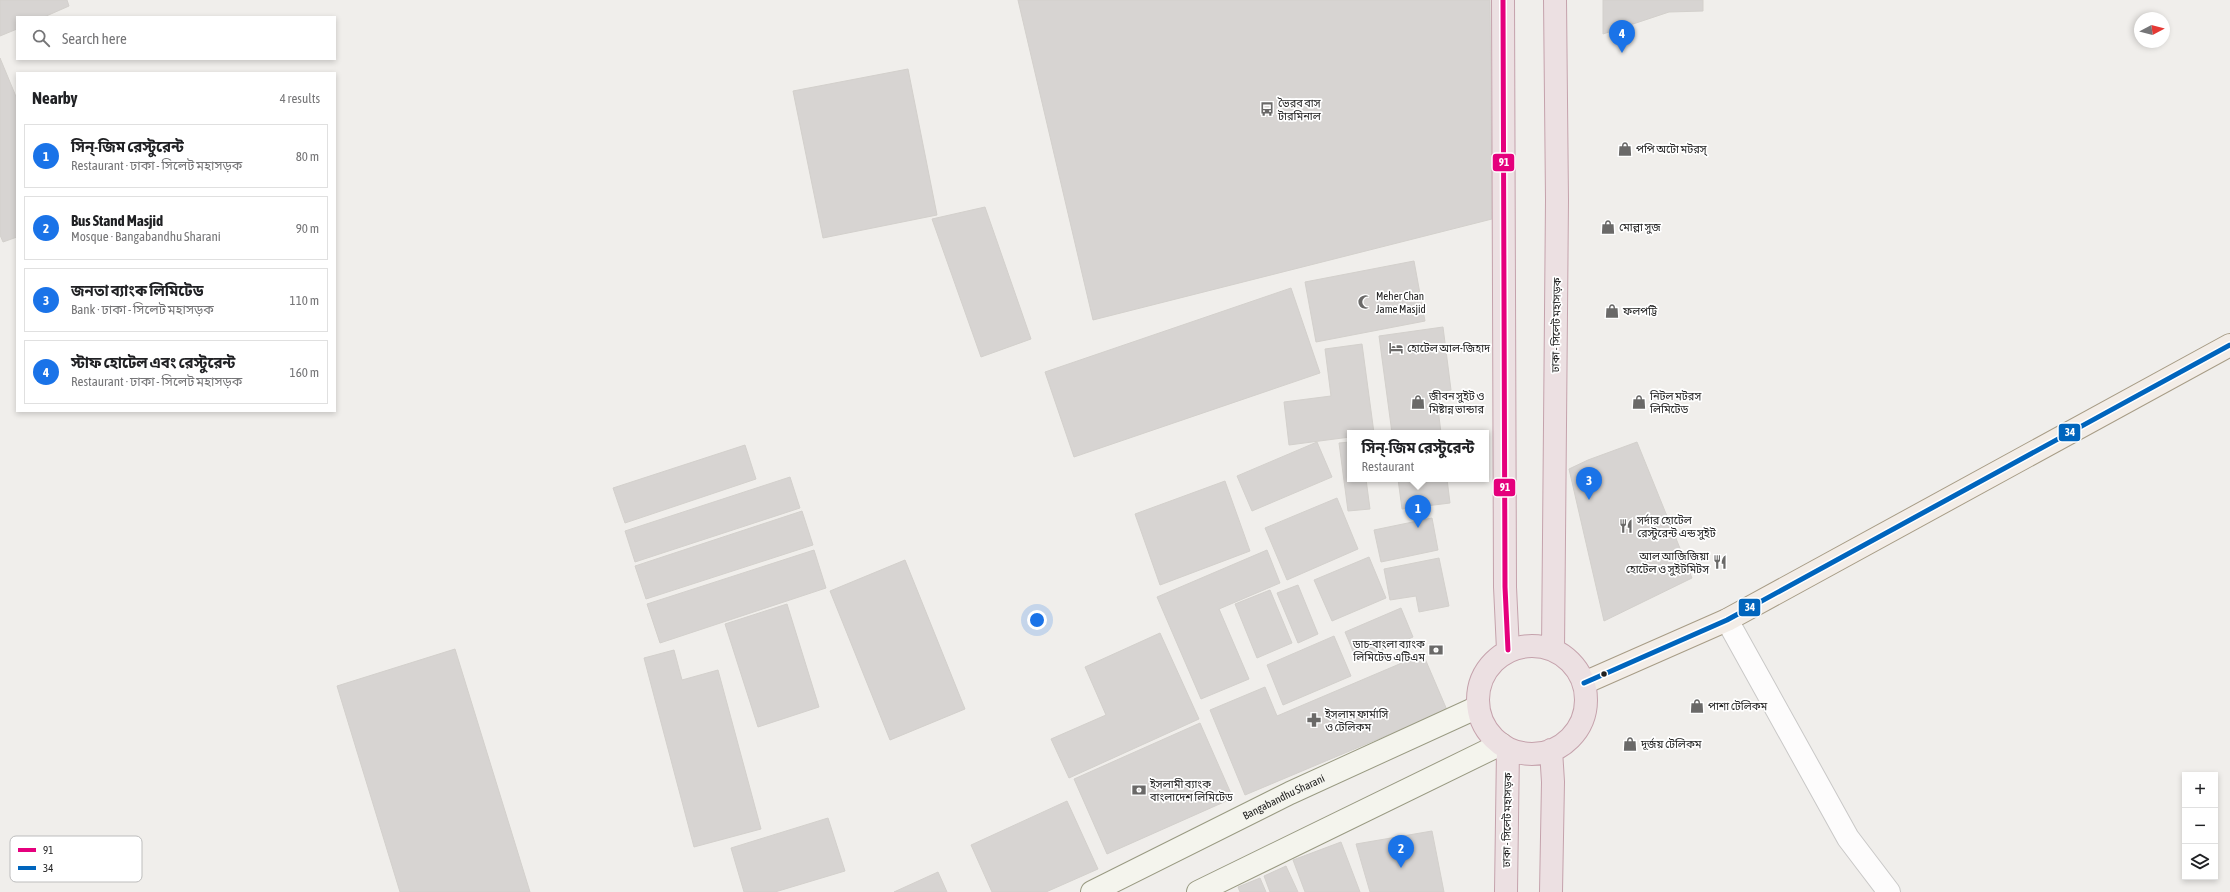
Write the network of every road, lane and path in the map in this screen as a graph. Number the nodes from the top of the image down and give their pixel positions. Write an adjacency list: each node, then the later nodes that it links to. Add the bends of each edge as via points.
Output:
1 (1503, 0): 5 (highway, via 1505,587)
2 (1555, 0): 6 (highway, ঢাকা - সিলেট মহাসড়ক, via 1557,200)
3 (2230, 345): 4 (main road)
4 (1727, 620): 7 (main road); 15 (street, via 1848,838)
5 (1508, 650): 6 (highway, via 1524,646 1542,646); 8 (highway, via 1494,660 1484,674 1478,690)
6 (1553, 650): 7 (highway, via 1571,662)
7 (1584, 683): 10 (highway, via 1585,710 1579,726 1569,740)
8 (1478, 707): 9 (highway, via 1482,723 1492,737); 11 (street, Bangabandhu Sharani, via 1290,793)
9 (1504, 746): 10 (highway, via 1522,754); 12 (street); 13 (highway, ঢাকা - সিলেট মহাসড়ক)
10 (1551, 750): 14 (highway)
11 (1092, 892)
12 (1198, 892)
13 (1506, 892)
14 (1551, 892)
15 (1889, 892)

